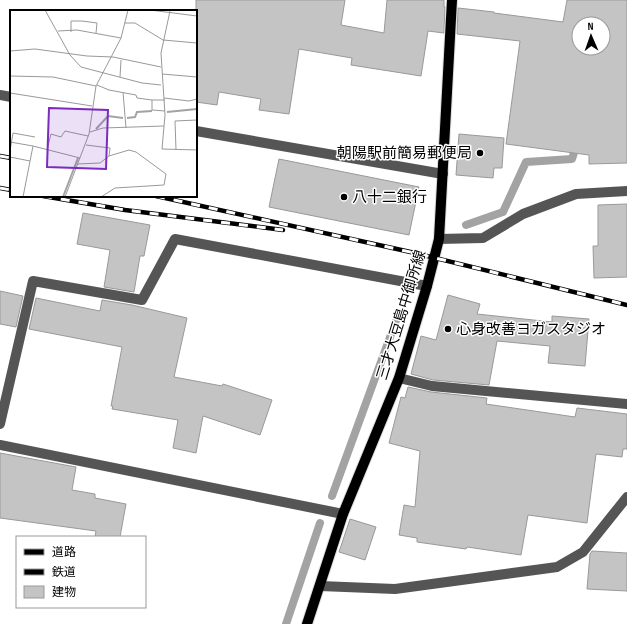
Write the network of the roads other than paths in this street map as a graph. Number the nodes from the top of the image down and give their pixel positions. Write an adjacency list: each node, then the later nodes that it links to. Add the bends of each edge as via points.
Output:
1 (452, 0): 5 (main road, 三才大豆島中御所線)
2 (0, 96): 3 (street)
3 (10, 98)
4 (197, 131): 5 (street)
5 (443, 174): 7 (main road, 三才大豆島中御所線)
6 (627, 191): 7 (street, via 576,194 523,214 484,238)
7 (439, 239): 8 (main road, 三才大豆島中御所線)
8 (428, 286): 9 (main road, 三才大豆島中御所線); 11 (street, via 175,239 142,300 33,281)
9 (399, 378): 10 (street, via 432,386); 14 (main road, 三才大豆島中御所線)
10 (627, 404)
11 (0, 424)
12 (0, 445): 14 (street)
13 (627, 497): 15 (street, via 583,552 557,567 395,589)
14 (343, 514): 15 (main road, 三才大豆島中御所線)
15 (320, 586): 16 (main road, 三才大豆島中御所線)
16 (307, 624)

